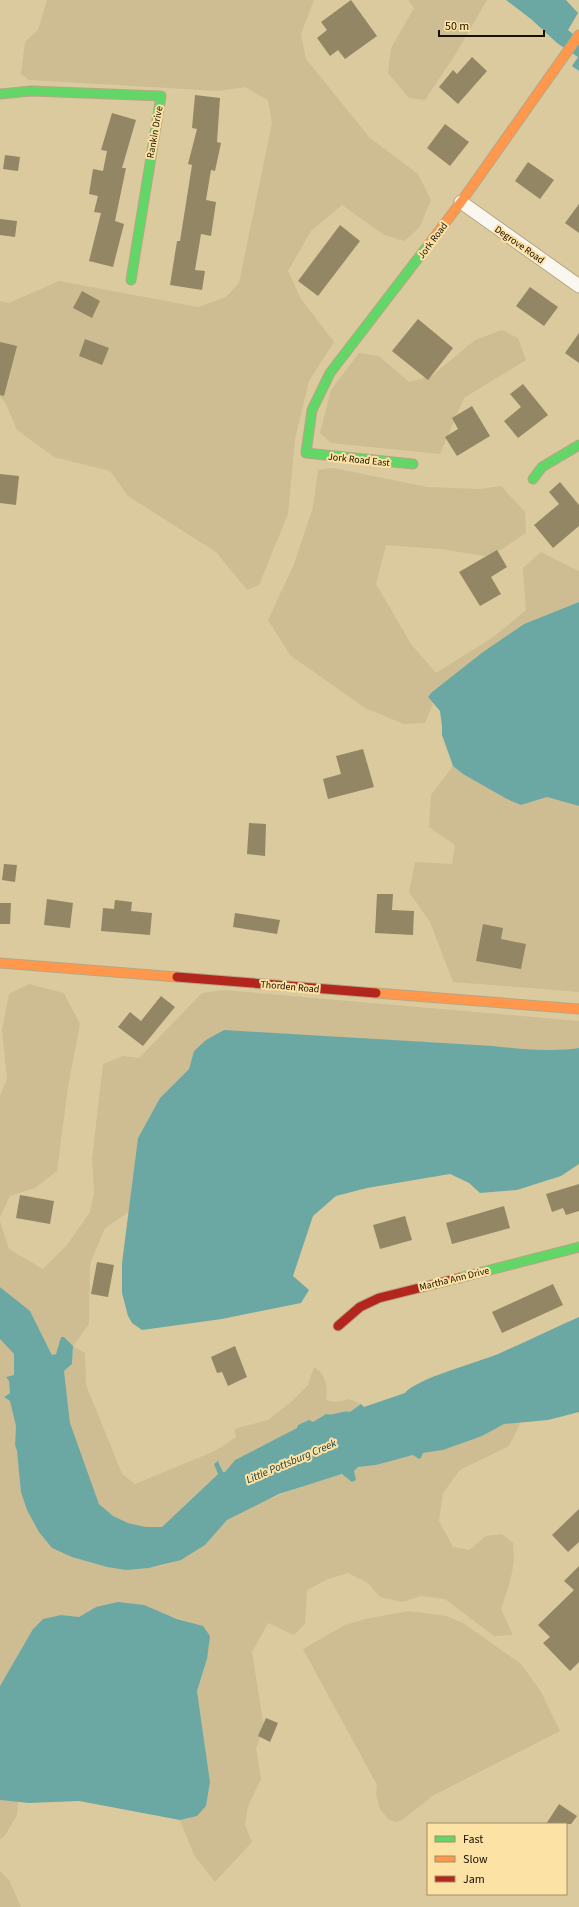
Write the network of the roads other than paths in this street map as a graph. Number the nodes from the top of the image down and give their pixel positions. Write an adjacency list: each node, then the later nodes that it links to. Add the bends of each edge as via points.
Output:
1 (579, 35): 3 (street, Jork Road)
2 (0, 94): 4 (street, Rankin Drive, via 31,91 161,96)
3 (461, 202): 5 (street, Degrove Road); 7 (street, Jork Road, via 330,373 312,410)
4 (131, 280)
5 (579, 286)
6 (579, 445): 9 (street, via 542,467)
7 (306, 453): 8 (street, Jork Road East)
8 (413, 464)
9 (533, 479)
10 (0, 963): 11 (street, Thorden Road)
11 (579, 1009)
12 (579, 1247): 13 (street, Martha Ann Drive, via 379,1298 360,1307)
13 (338, 1326)

